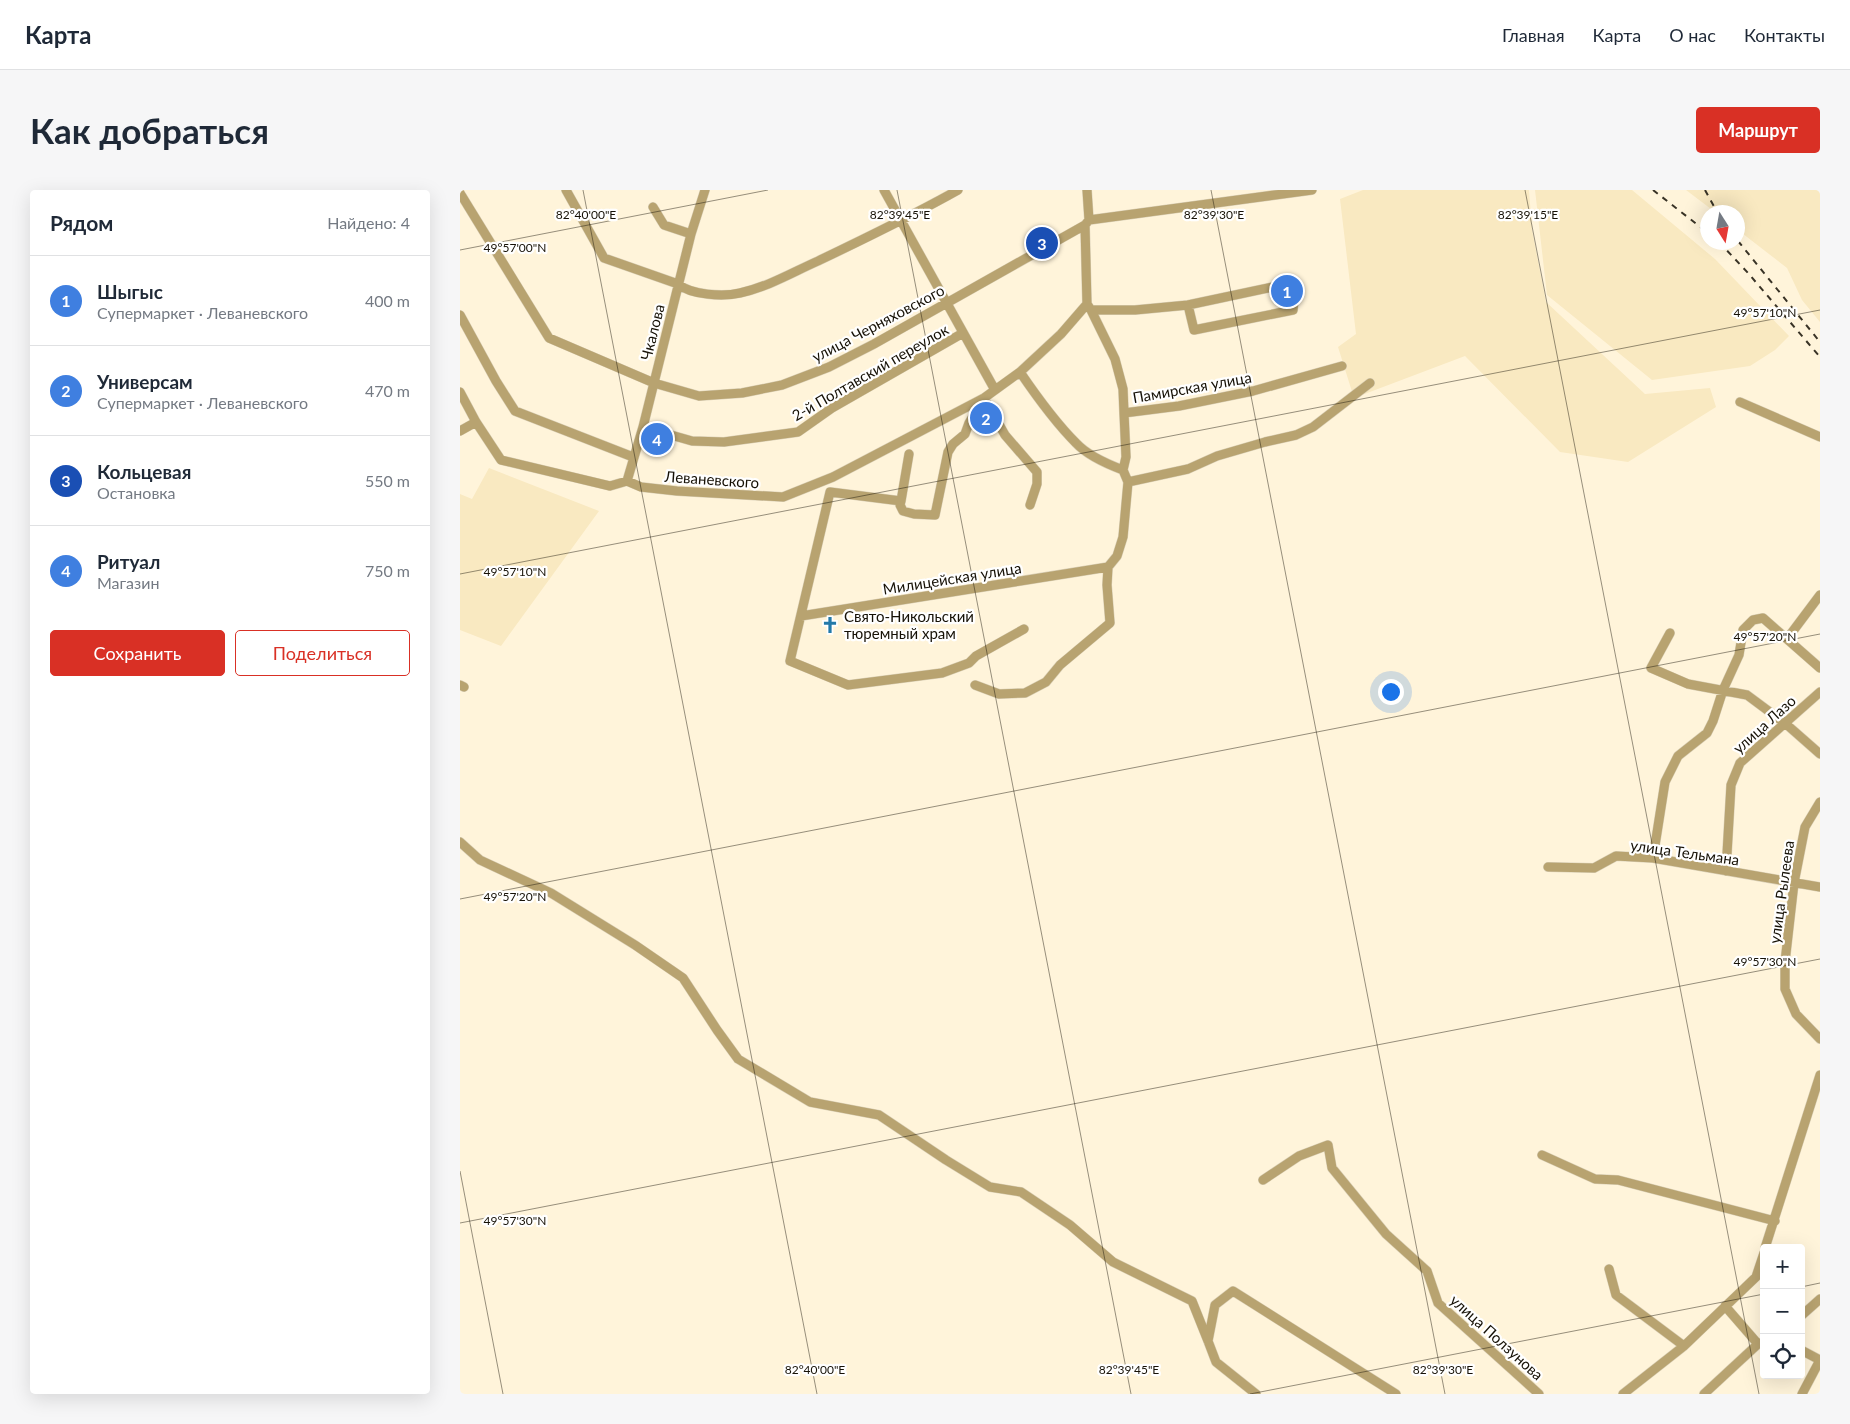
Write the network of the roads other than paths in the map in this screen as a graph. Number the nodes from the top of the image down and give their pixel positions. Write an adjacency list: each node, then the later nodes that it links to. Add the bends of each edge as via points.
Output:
1 (566, 190): 12 (street, via 604,258)
2 (705, 190): 11 (street, Чкалова)
3 (884, 190): 9 (street)
4 (958, 190): 9 (street)
5 (1088, 190): 10 (street)
6 (1312, 190): 10 (street, улица Черняховского)
7 (460, 193): 20 (street, улица Черняховского, via 549,338)
8 (653, 207): 11 (street, via 664,225)
9 (901, 222): 12 (street, via 773,282 740,293 692,292); 13 (street)
10 (1087, 223): 13 (street, улица Черняховского); 15 (street)
11 (691, 234): 12 (street, Чкалова)
12 (678, 284): 20 (street, Чкалова)
13 (947, 302): 17 (street); 20 (street, улица Черняховского, via 829,367 782,385 742,393 699,396)
14 (1188, 305): 14 (street, via 1291,283 1294,300 1293,310 1194,330); 15 (street, via 1135,310)
15 (1089, 307): 19 (street, Леваневского); 26 (street, Памирская улица, via 1115,359 1123,389)
16 (460, 315): 32 (street, via 515,411)
17 (963, 333): 22 (street); 28 (street, 2-й Полтавский переулок, via 832,408 798,432 724,442 692,441)
18 (1342, 366): 26 (street, Памирская улица, via 1252,391)
19 (1020, 372): 22 (street, Леваневского); 33 (street, via 1077,445 1103,462)
20 (654, 383): 28 (street, Чкалова)
21 (1370, 383): 35 (street, via 1313,427 1296,435 1217,456 1188,469)
22 (995, 390): 24 (street, Леваневского)
23 (460, 392): 27 (street, Леваневского)
24 (984, 398): 34 (street, Леваневского, via 833,477 783,497 659,489); 36 (street, Леваневского, via 965,434 948,452 935,514 903,511); 37 (street, via 1005,435 1037,472)
25 (1740, 402): 30 (street)
26 (1124, 413): 33 (street, via 1126,457)
27 (476, 422): 29 (street); 34 (street, Леваневского, via 501,460 610,486)
28 (643, 427): 32 (street, Чкалова)
29 (460, 431)
30 (1820, 437)
31 (909, 454): 36 (street)
32 (633, 457): 34 (street, Чкалова)
33 (1123, 470): 35 (street)
34 (627, 481)
35 (1128, 482): 38 (street, via 1123,537 1117,556)
36 (901, 501): 40 (street, via 830,492)
37 (1030, 505)
38 (1108, 567): 40 (street, Милицейская улица); 45 (street, via 1110,623 1060,665 1046,682 1025,692 999,694)
39 (1820, 595): 43 (street)
40 (801, 616): 41 (street, via 790,661 848,685 942,673 969,663)
41 (1024, 629)
42 (1670, 633): 46 (street, via 1651,668 1688,684)
43 (1786, 639): 44 (street); 46 (street, via 1764,618 1754,620 1743,630 1739,655)
44 (1820, 668)
45 (974, 685)
46 (1723, 690): 48 (street, via 1747,696); 52 (street, via 1707,733 1678,756 1665,782)
47 (1820, 692): 48 (street, улица Лазо)
48 (1786, 724): 49 (street); 54 (street, улица Лазо, via 1740,763 1731,785)
49 (1820, 754)
50 (1820, 802): 55 (street, улица Рылеева, via 1805,826)
51 (460, 842): 68 (street, via 480,860 551,893 683,978 738,1059 810,1102 879,1115 990,1187 1021,1192 1070,1225 1113,1262 1192,1300)
52 (1652, 858): 53 (street, улица Тельмана, via 1616,856 1594,868); 54 (street, улица Тельмана)
53 (1548, 867)
54 (1726, 871): 55 (street, улица Тельмана)
55 (1794, 883): 56 (street, улица Тельмана); 57 (street, улица Рылеева, via 1785,989 1796,1014)
56 (1820, 888)
57 (1820, 1038)
58 (1820, 1075): 61 (street)
59 (1542, 1155): 61 (street, via 1595,1179 1618,1180)
60 (1263, 1180): 76 (street, улица Ползунова, via 1299,1156 1328,1145 1332,1168 1386,1234 1427,1271 1438,1303)
61 (1774, 1221): 62 (street)
62 (1766, 1244)
63 (1760, 1265): 66 (street, via 1756,1277)
64 (1610, 1269): 71 (street, via 1616,1295)
65 (1820, 1299): 67 (street)
66 (1725, 1306): 69 (street); 71 (street)
67 (1805, 1312)
68 (1208, 1341): 74 (street, via 1216,1362); 75 (street, via 1215,1305 1233,1291)
69 (1760, 1342)
70 (1760, 1344): 78 (street)
71 (1684, 1346): 77 (street)
72 (1805, 1352): 73 (street)
73 (1820, 1360): 79 (street)
74 (1256, 1394)
75 (1396, 1394)
76 (1539, 1394)
77 (1623, 1394)
78 (1704, 1394)
79 (1802, 1394)

